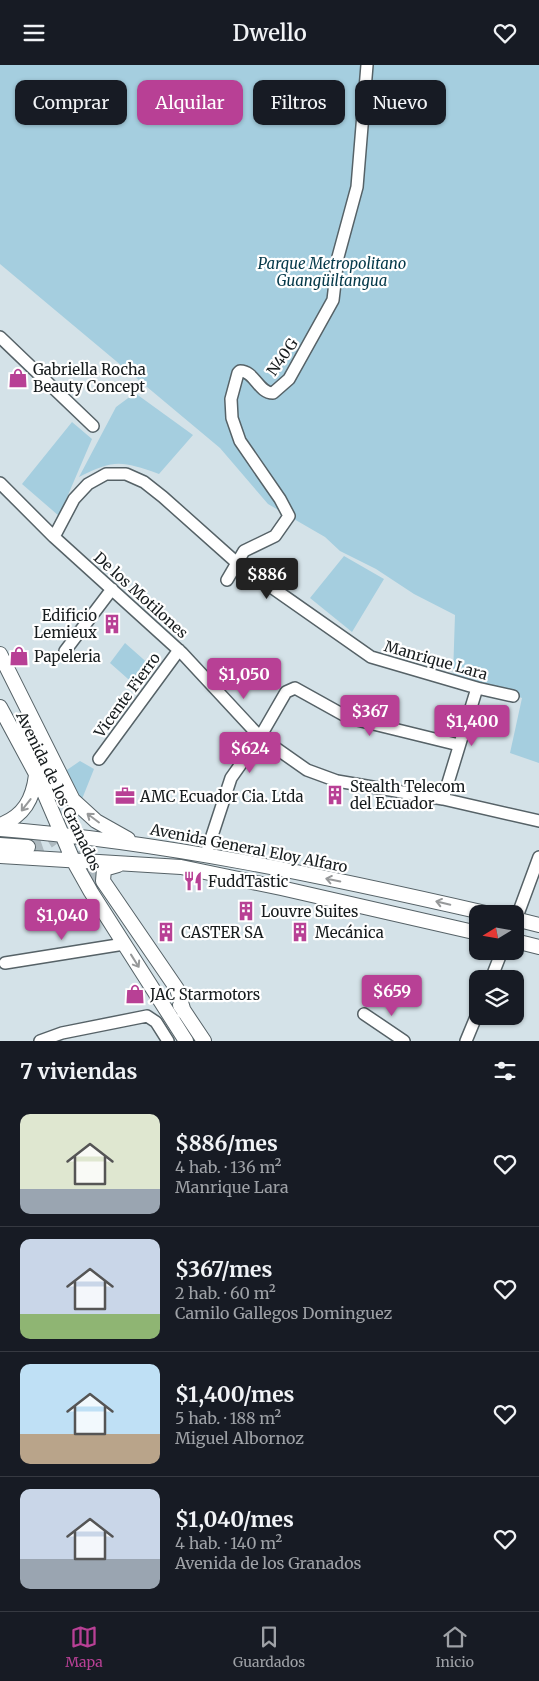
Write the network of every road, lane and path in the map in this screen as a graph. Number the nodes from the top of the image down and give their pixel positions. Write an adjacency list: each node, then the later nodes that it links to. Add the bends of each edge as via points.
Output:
1 (367, 65): 6 (street, N40G, via 357,187 338,257 333,300 290,379 273,393 262,389 247,372 238,373 232,399 232,418 240,441 289,516 275,536 244,551)
2 (0, 337): 3 (street)
3 (93, 426)
4 (0, 483): 5 (street, De los Motilones)
5 (54, 537): 6 (street, Manrique Lara, via 74,499 88,484 106,474 126,474 144,482 163,497); 8 (street, De los Motilones)
6 (237, 563): 7 (street); 13 (street, Manrique Lara, via 371,657)
7 (227, 580)
8 (112, 589): 9 (street, De los Motilones); 10 (street)
9 (178, 650): 16 (street, De los Motilones); 18 (street, Vicente Fierro)
10 (65, 651)
11 (0, 654): 29 (main road, one-way to 11, via 106,828 73,800)
12 (0, 671): 20 (main road, Avenida de los Granados)
13 (477, 688): 14 (street, Manrique Lara); 17 (street)
14 (514, 696)
15 (0, 707): 19 (main road, Avenida de los Granados)
16 (260, 737): 17 (street, via 286,692 295,688 349,718); 21 (street, De los Motilones, via 306,770 337,781); 31 (street, via 231,778)
17 (459, 745): 21 (street)
18 (99, 759)
19 (36, 774): 23 (main road, one-way to 23, via 34,791 27,805 13,819); 26 (main road, Avenida de los Granados)
20 (56, 793)
21 (444, 799): 22 (street, De los Motilones)
22 (539, 821)
23 (0, 825)
24 (0, 829): 25 (main road, Avenida General Eloy Alfaro)
25 (43, 832): 26 (main road, Avenida General Eloy Alfaro); 27 (main road, via 30,836)
26 (61, 834): 29 (main road, Avenida General Eloy Alfaro); 34 (main road, Avenida de los Granados)
27 (0, 835)
28 (0, 845): 30 (main road)
29 (148, 845): 31 (main road, Avenida General Eloy Alfaro)
30 (28, 847)
31 (206, 854): 37 (main road, Avenida General Eloy Alfaro, one-way to 31)
32 (0, 856): 34 (main road)
33 (539, 857): 38 (street)
34 (73, 859): 35 (main road); 36 (main road, Avenida de los Granados)
35 (129, 863): 36 (main road, via 106,868); 39 (main road, via 181,867)
36 (98, 887): 45 (main road, Avenida de los Granados); 53 (main road, via 177,989 184,1012)
37 (380, 889): 39 (main road, via 386,901); 40 (main road, Avenida General Eloy Alfaro, one-way to 37)
38 (521, 905)
39 (376, 909): 43 (main road)
40 (469, 909)
41 (524, 922): 42 (main road)
42 (539, 925)
43 (469, 931)
44 (524, 943): 46 (main road)
45 (124, 944): 47 (street); 52 (main road, Avenida de los Granados, one-way to 52)
46 (539, 947)
47 (5, 963)
48 (364, 1014): 54 (street)
49 (473, 1025): 55 (street)
50 (40, 1041): 51 (street, via 62,1033 148,1016)
51 (168, 1041)
52 (186, 1041)
53 (204, 1041)
54 (404, 1041)
55 (466, 1041)

